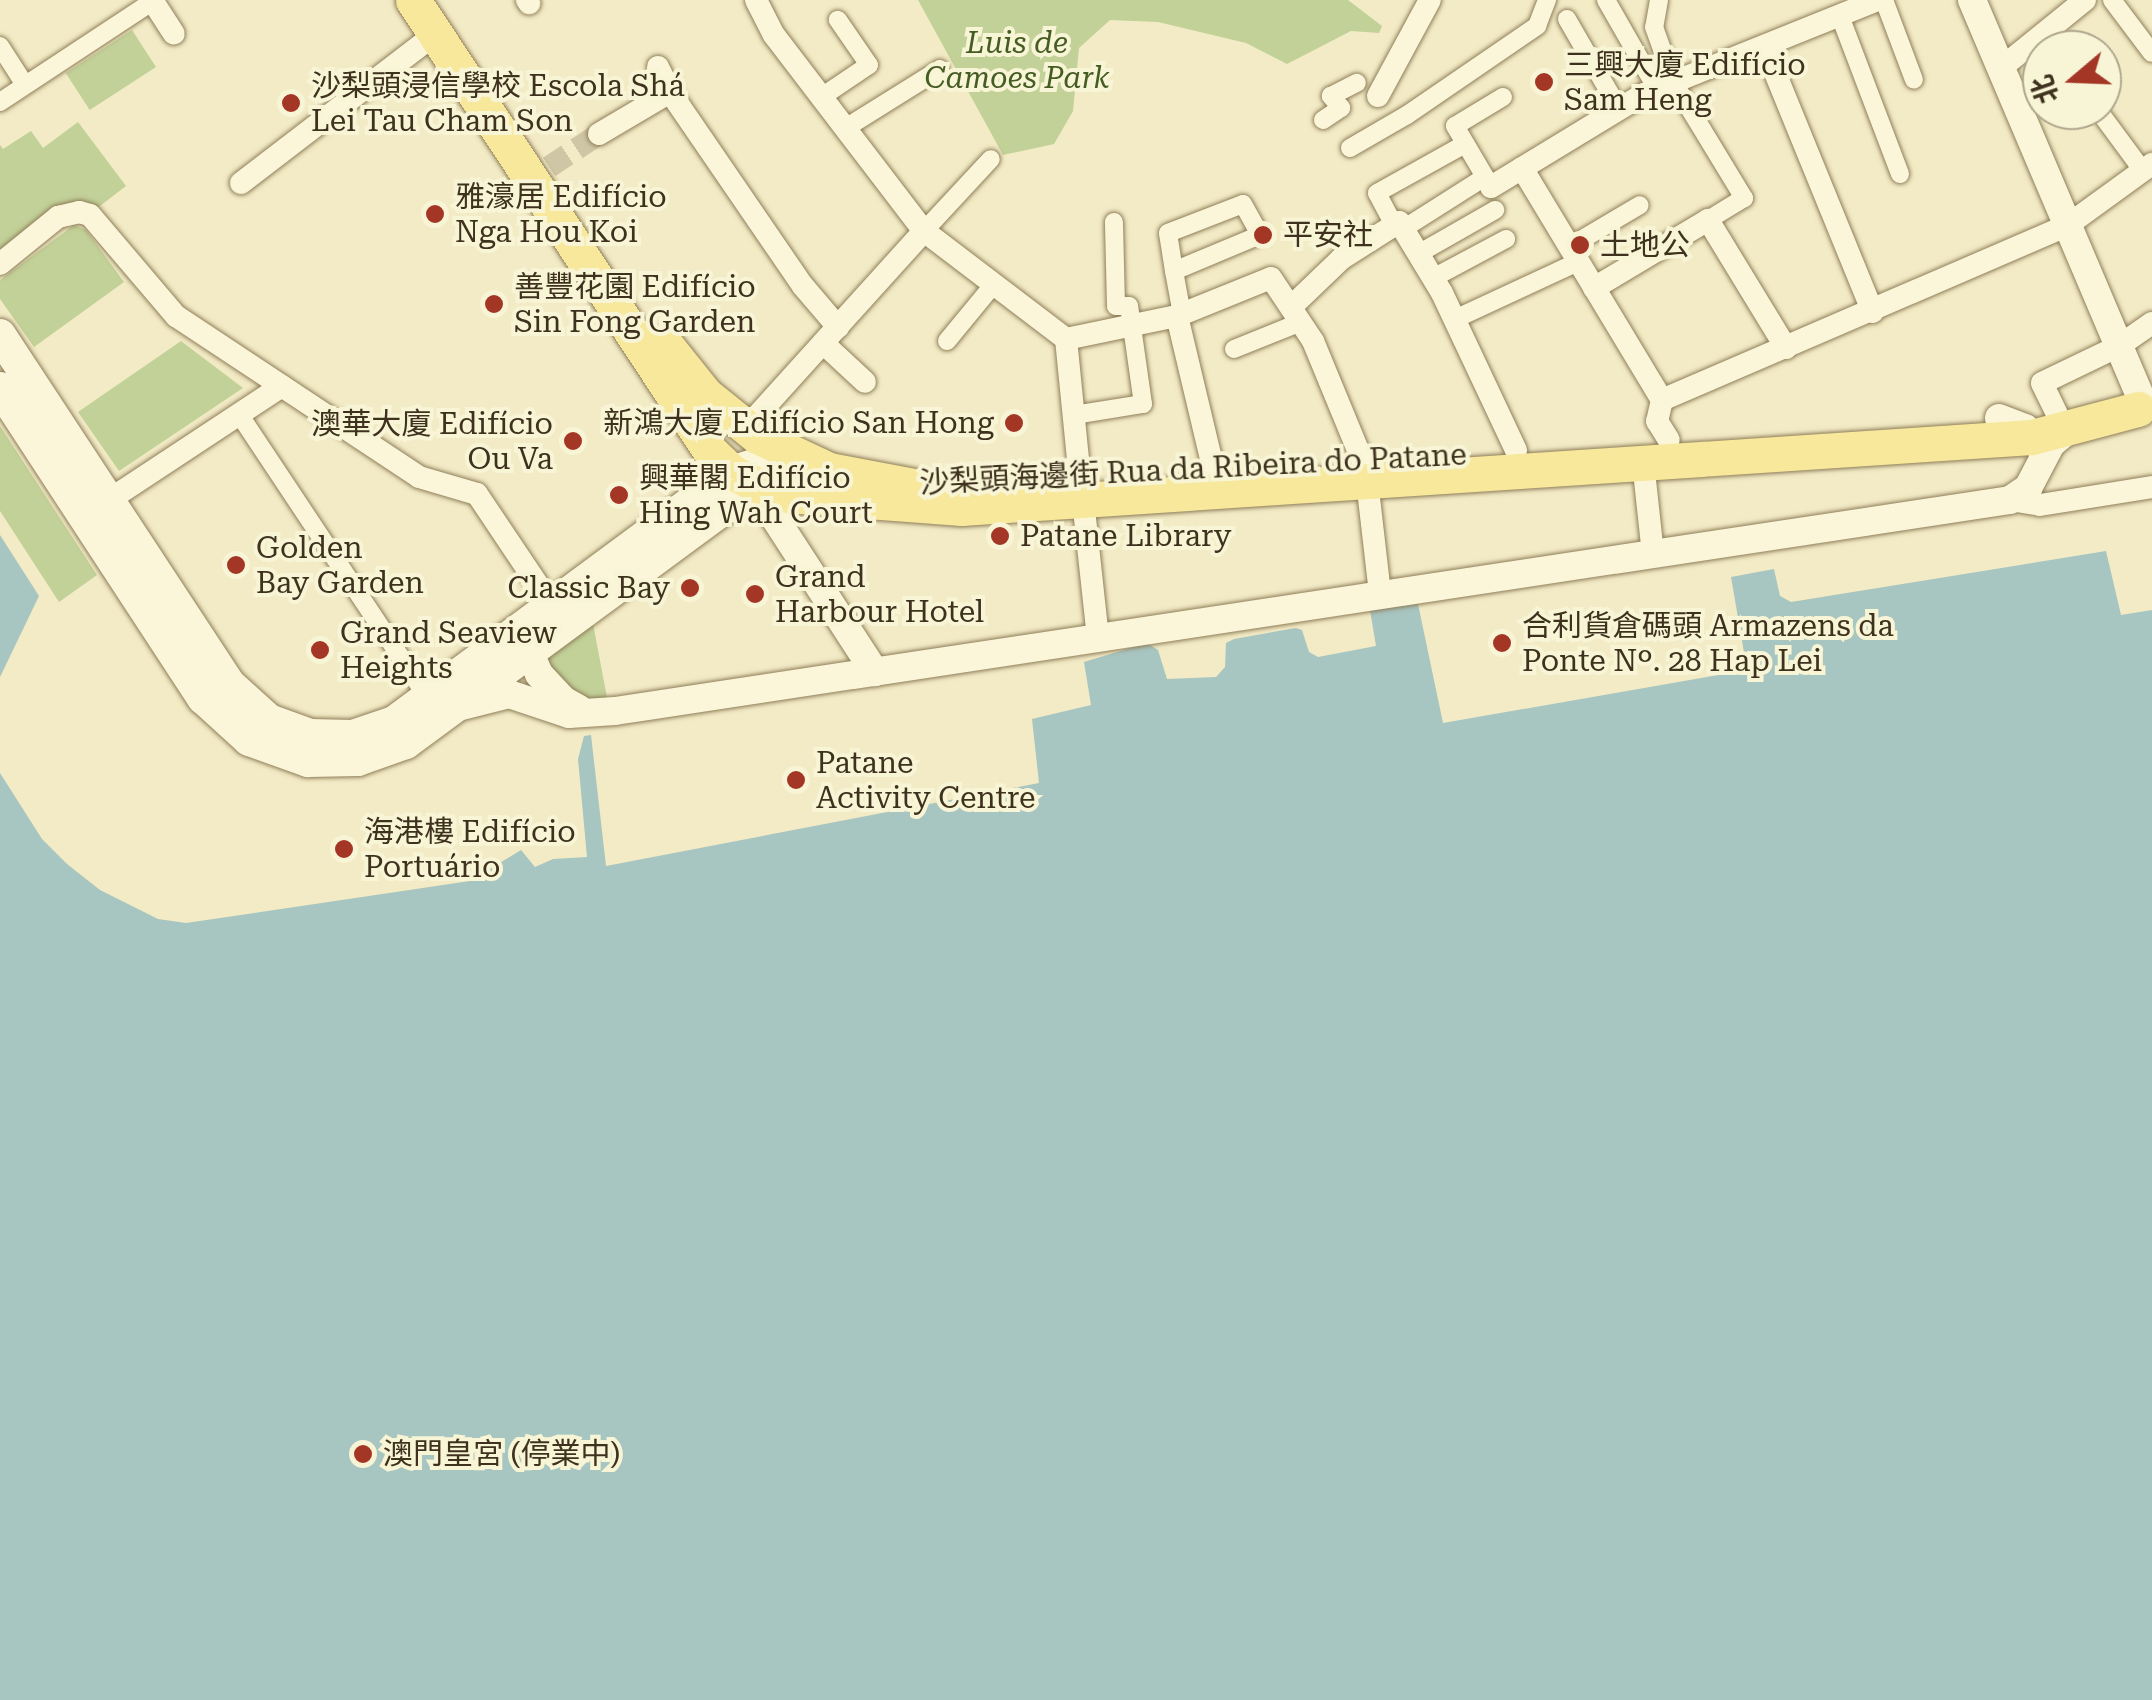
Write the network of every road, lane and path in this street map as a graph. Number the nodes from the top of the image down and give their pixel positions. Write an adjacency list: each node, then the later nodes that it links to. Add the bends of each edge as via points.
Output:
1 (413, 0): 13 (main road, 沙梨頭海邊街 Rua da Ribeira do Patane)
2 (756, 0): 32 (street)
3 (1430, 0): 30 (street)
4 (1606, 0): 28 (street)
5 (1659, 0): 28 (street, via 1654,26)
6 (1881, 0): 12 (street); 25 (street)
7 (1972, 0): 23 (street)
8 (2085, 0): 16 (street)
9 (2112, 0): 20 (street)
10 (152, 1): 17 (street); 27 (street)
11 (1552, 2): 36 (street, via 1537,26)
12 (1840, 16): 19 (street); 45 (street)
13 (437, 17): 46 (street); 83 (main road, 沙梨頭海邊街 Rua da Ribeira do Patane, via 680,367); 89 (main road, 沙梨頭海邊街 Rua da Ribeira do Patane, via 710,451)
14 (1567, 19): 34 (street)
15 (838, 20): 32 (street, via 869,66)
16 (2059, 30)
17 (174, 34)
18 (0, 46): 27 (street)
19 (1765, 48): 28 (street); 62 (street)
20 (2152, 52)
21 (2022, 56): 23 (street)
22 (658, 67): 29 (street)
23 (2000, 68): 52 (street)
24 (940, 70): 37 (street)
25 (1914, 80)
26 (1357, 84): 35 (street, via 1330,96 1341,108)
27 (25, 85): 33 (street)
28 (1666, 86): 34 (street); 49 (street, via 1744,198)
29 (670, 92): 39 (street); 69 (street)
30 (1378, 96): 36 (street)
31 (1503, 97): 40 (street, via 1455,126)
32 (820, 98): 37 (street)
33 (0, 102)
34 (1619, 109): 43 (street)
35 (1323, 120)
36 (1387, 126): 41 (street)
37 (844, 129): 53 (street)
38 (2115, 130): 44 (street)
39 (599, 134)
40 (1465, 144): 47 (street); 51 (street, via 1377,193)
41 (1350, 148)
42 (992, 159): 53 (street)
43 (1522, 168): 47 (street); 56 (street)
44 (2148, 168): 52 (street)
45 (1900, 174)
46 (242, 182)
47 (1490, 191): 51 (street); 55 (street)
48 (1640, 205): 56 (street)
49 (1708, 220): 61 (street); 73 (street)
50 (1114, 222): 67 (street, via 1116,306 1128,306)
51 (1399, 226): 55 (street); 63 (street, via 1341,258)
52 (2068, 226): 62 (street); 72 (street)
53 (924, 231): 60 (street); 69 (street)
54 (1506, 238): 59 (street)
55 (1418, 254): 59 (street)
56 (1574, 255): 61 (street); 65 (street)
57 (0, 264): 76 (street, via 58,217 90,215 176,316)
58 (1174, 271): 58 (street, via 1260,234 1243,204 1168,233); 64 (street)
59 (1433, 278): 65 (street)
60 (994, 284): 70 (street); 71 (street)
61 (1594, 288): 78 (street)
62 (1873, 312): 73 (street)
63 (1296, 314): 64 (street, via 1271,278); 74 (street); 88 (street, via 1314,340)
64 (1179, 315): 67 (street); 87 (street)
65 (1455, 319): 85 (street)
66 (2152, 323): 72 (street)
67 (1129, 326): 70 (street); 81 (street, via 1144,404)
68 (0, 335): 92 (main road)
69 (830, 335): 75 (street); 83 (street)
70 (1066, 338): 81 (street)
71 (947, 341)
72 (2119, 346): 79 (street); 82 (street)
73 (1786, 348): 78 (street)
74 (1234, 349)
75 (865, 382)
76 (282, 386): 80 (street); 97 (street, via 419,477 477,494)
77 (0, 388): 95 (main road)
78 (1662, 400): 84 (street)
79 (2145, 408): 82 (main road)
80 (239, 414): 92 (street); 101 (street)
81 (1074, 415): 90 (street)
82 (2048, 426): 84 (main road); 84 (main road, via 1999,418); 93 (street, via 2028,488)
83 (746, 428): 86 (main road, 沙梨頭海邊街 Rua da Ribeira do Patane)
84 (1651, 448): 85 (main road, 沙梨頭海邊街 Rua da Ribeira do Patane); 88 (main road, 沙梨頭海邊街 Rua da Ribeira do Patane); 94 (street)
85 (1516, 450): 88 (main road, 沙梨頭海邊街 Rua da Ribeira do Patane)
86 (812, 465): 89 (main road, via 772,459); 90 (main road, 沙梨頭海邊街 Rua da Ribeira do Patane, via 936,488)
87 (1214, 470): 88 (main road, 沙梨頭海邊街 Rua da Ribeira do Patane); 90 (main road, 沙梨頭海邊街 Rua da Ribeira do Patane)
88 (1365, 471): 90 (main road, 沙梨頭海邊街 Rua da Ribeira do Patane); 96 (street)
89 (746, 487): 90 (main road, 沙梨頭海邊街 Rua da Ribeira do Patane, via 961,508); 97 (main road); 99 (main road); 100 (street)
90 (1072, 487): 98 (street)
91 (2152, 487): 93 (street, via 2040,504)
92 (108, 500): 95 (main road)
93 (2010, 500): 94 (street)
94 (1653, 554): 96 (street)
95 (135, 568): 101 (main road, via 236,693 279,725 321,737 364,734)
96 (1380, 594): 98 (street)
97 (552, 606): 99 (main road)
98 (1098, 638): 100 (street)
99 (524, 642): 101 (main road); 102 (street, via 539,674 563,700)
100 (875, 672): 102 (street)
101 (442, 703): 102 (street, via 510,694 569,714)
102 (595, 713)

